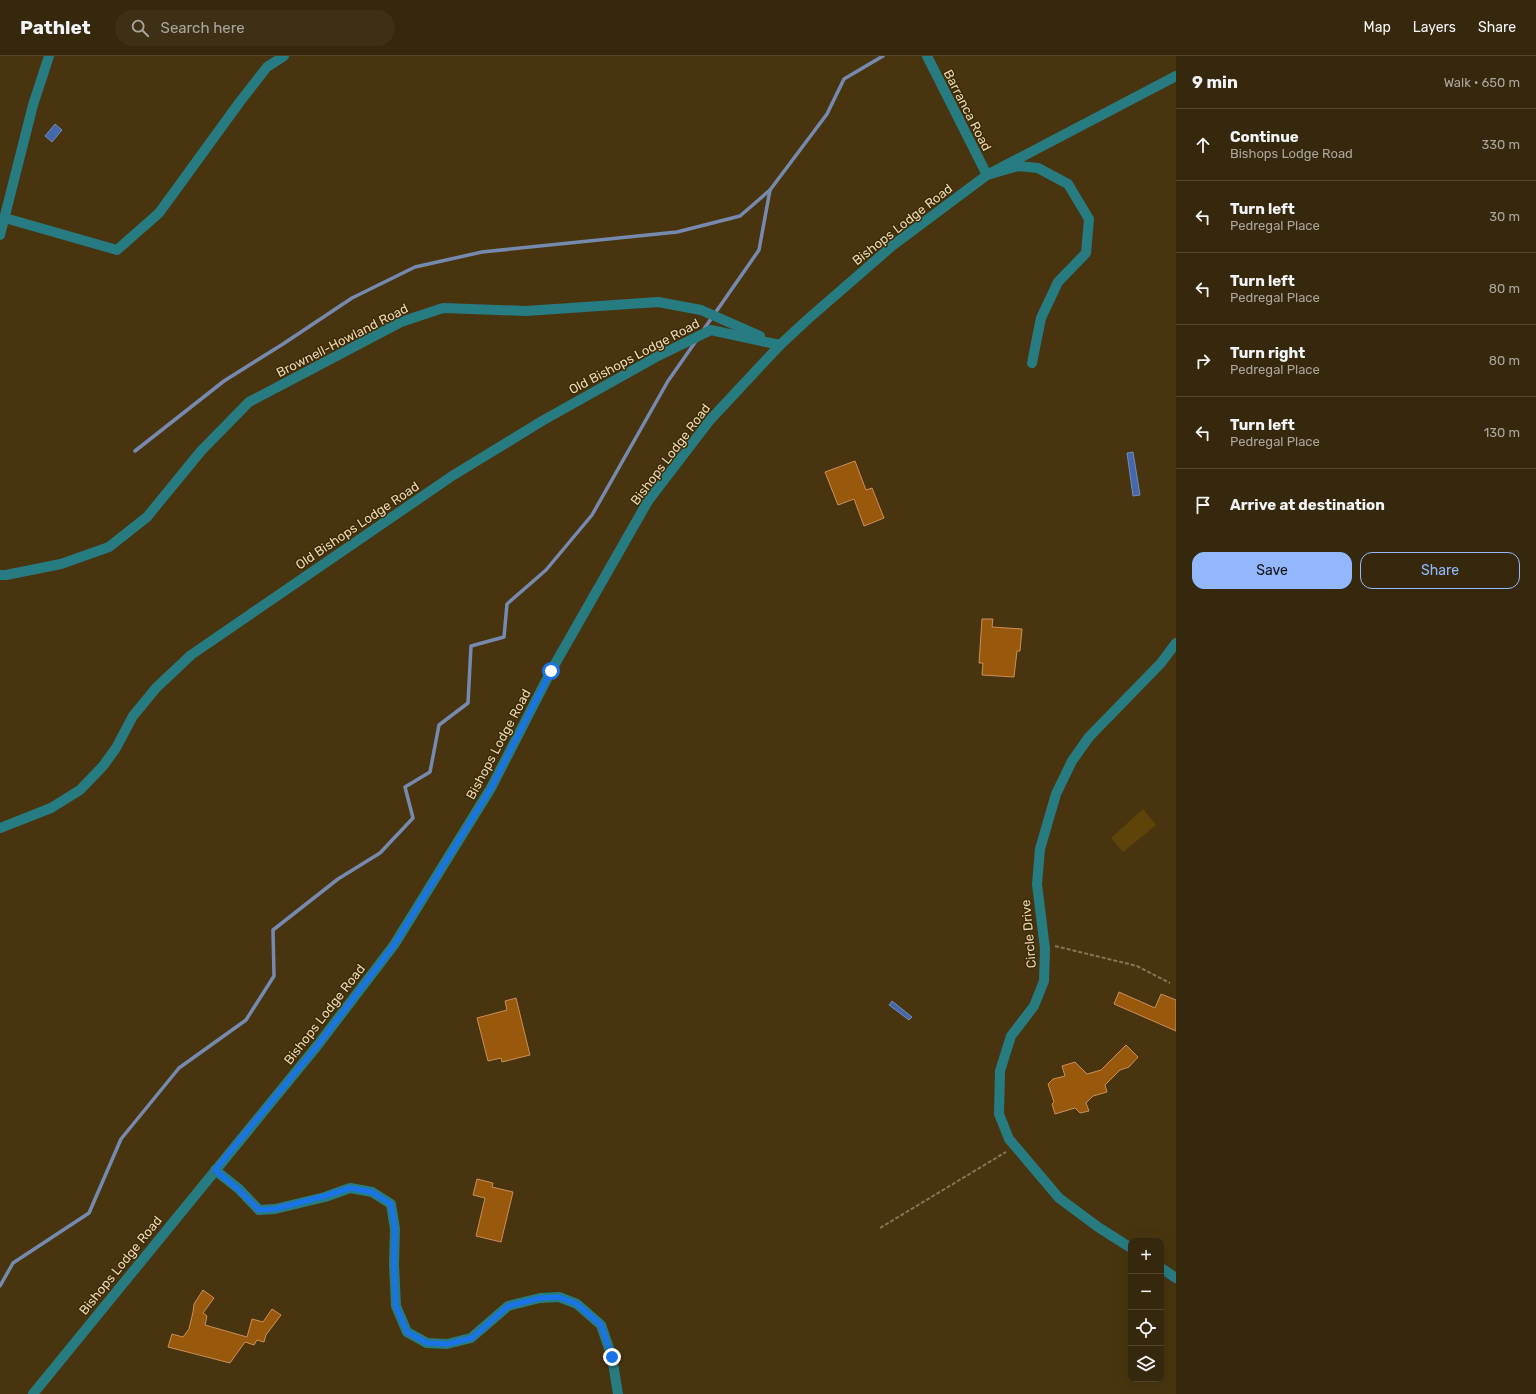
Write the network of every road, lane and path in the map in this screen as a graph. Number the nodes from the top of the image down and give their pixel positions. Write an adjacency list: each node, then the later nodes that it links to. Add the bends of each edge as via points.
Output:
1 (49, 56): 6 (street, via 33,105)
2 (284, 56): 6 (street, via 267,67 238,103 159,213 118,250)
3 (927, 56): 5 (street, Barranca Road)
4 (1176, 76): 5 (street, Bishops Lodge Road)
5 (987, 175): 8 (street, Bishops Lodge Road, via 892,246); 9 (street, via 1018,166 1038,168 1068,184 1089,219 1086,253 1058,282 1041,318)
6 (5, 218): 7 (street)
7 (0, 235)
8 (780, 345): 10 (street, Brownell-Howland Road, via 701,310 658,302 526,312 443,308 401,322 249,402 201,451 147,517 109,547 61,564); 12 (street, Old Bishops Lodge Road, via 711,330 658,356 542,421 459,472 191,655 156,688 133,716 103,766 80,790 51,808); 16 (street, Bishops Lodge Road, via 710,420 648,501 551,671 491,788 394,945 317,1046)
9 (1032, 363)
10 (0, 575)
11 (1176, 643): 13 (street, Circle Drive, via 1161,663 1089,737 1072,761 1056,794 1040,849 1037,884)
12 (0, 828)
13 (1044, 943): 14 (path, via 1137,966); 15 (street, Circle Drive, via 1044,981 1034,1006 1011,1036 1000,1071 999,1114 1009,1139)
14 (1170, 983)
15 (1017, 1148): 17 (path); 18 (street, Circle Drive, via 1059,1198)
16 (215, 1170): 21 (street, Bishops Lodge Road); 22 (street, via 259,1210 275,1209 350,1188 372,1192 391,1204 395,1229 396,1306 407,1332 427,1343 447,1344 472,1338 508,1306 540,1298 559,1297 577,1304 601,1325 612,1357)
17 (880, 1228)
18 (1128, 1246)
19 (1164, 1270): 20 (street)
20 (1176, 1278)
21 (33, 1394)
22 (618, 1394)

